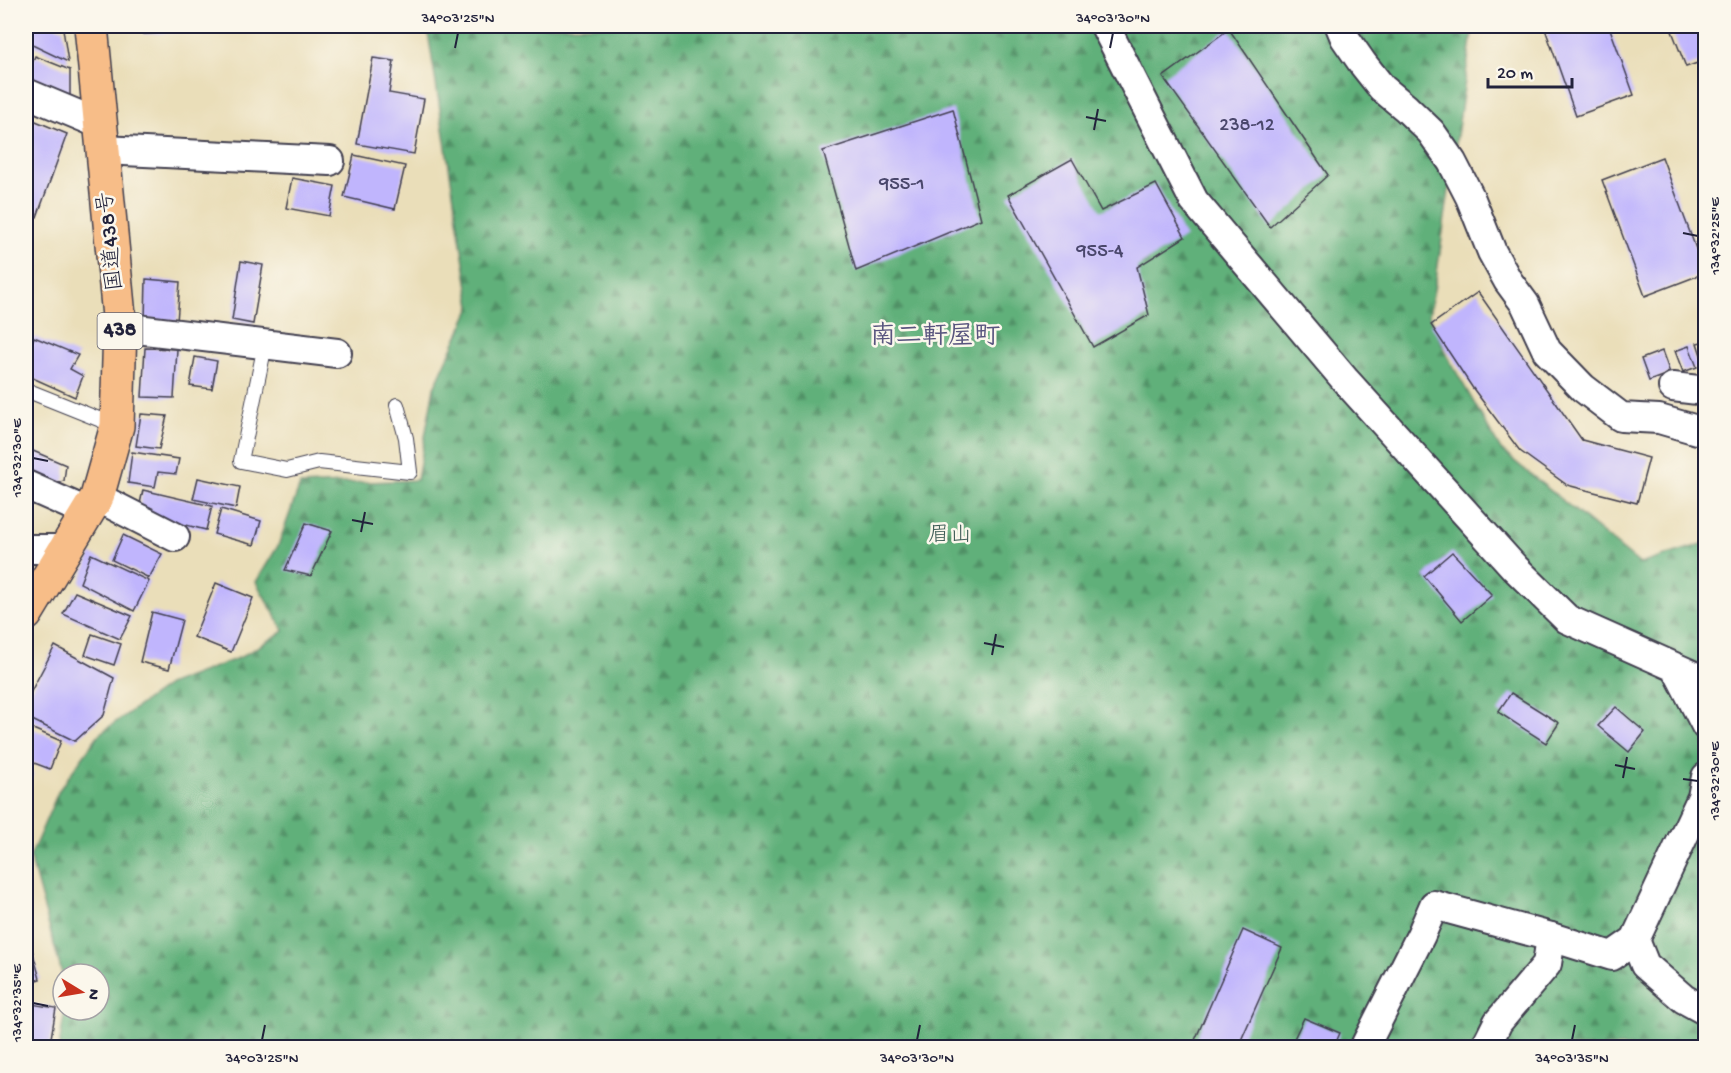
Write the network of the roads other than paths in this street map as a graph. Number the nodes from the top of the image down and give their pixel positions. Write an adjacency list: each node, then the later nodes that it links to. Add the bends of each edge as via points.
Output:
1 (91, 26): 5 (highway, 国道438号 / 438)
2 (1105, 26): 22 (street, via 1194,201 1354,390 1567,620)
3 (1340, 26): 15 (street, via 1382,88 1431,132 1452,162 1492,252 1525,304 1547,351 1583,388 1622,417 1659,419)
4 (26, 93): 5 (street)
5 (101, 137): 6 (street); 7 (highway, 国道438号 / 438)
6 (330, 161)
7 (120, 327): 8 (street); 14 (highway, 国道438号 / 438)
8 (265, 345): 9 (street); 13 (lane, via 241,461 287,470 320,462 410,472)
9 (337, 352)
10 (1673, 387): 12 (street)
11 (26, 390): 14 (lane)
12 (1706, 391)
13 (398, 405)
14 (117, 426): 17 (highway, 国道438号 / 438)
15 (1706, 430)
16 (26, 485): 17 (street)
17 (92, 504): 18 (street); 20 (highway, 国道438号 / 438)
18 (175, 537)
19 (26, 549): 20 (street)
20 (65, 549): 21 (highway, 国道438号 / 438)
21 (26, 614)
22 (1677, 670): 23 (street); 24 (street)
23 (1706, 681)
24 (1706, 726)
25 (1706, 777): 27 (street, via 1702,797)
26 (1551, 937): 27 (street, via 1612,956); 29 (street, via 1434,905); 30 (street, via 1547,964 1498,1022)
27 (1635, 940): 28 (street, via 1645,965 1684,999)
28 (1706, 1011)
29 (1364, 1047)
30 (1485, 1047)

